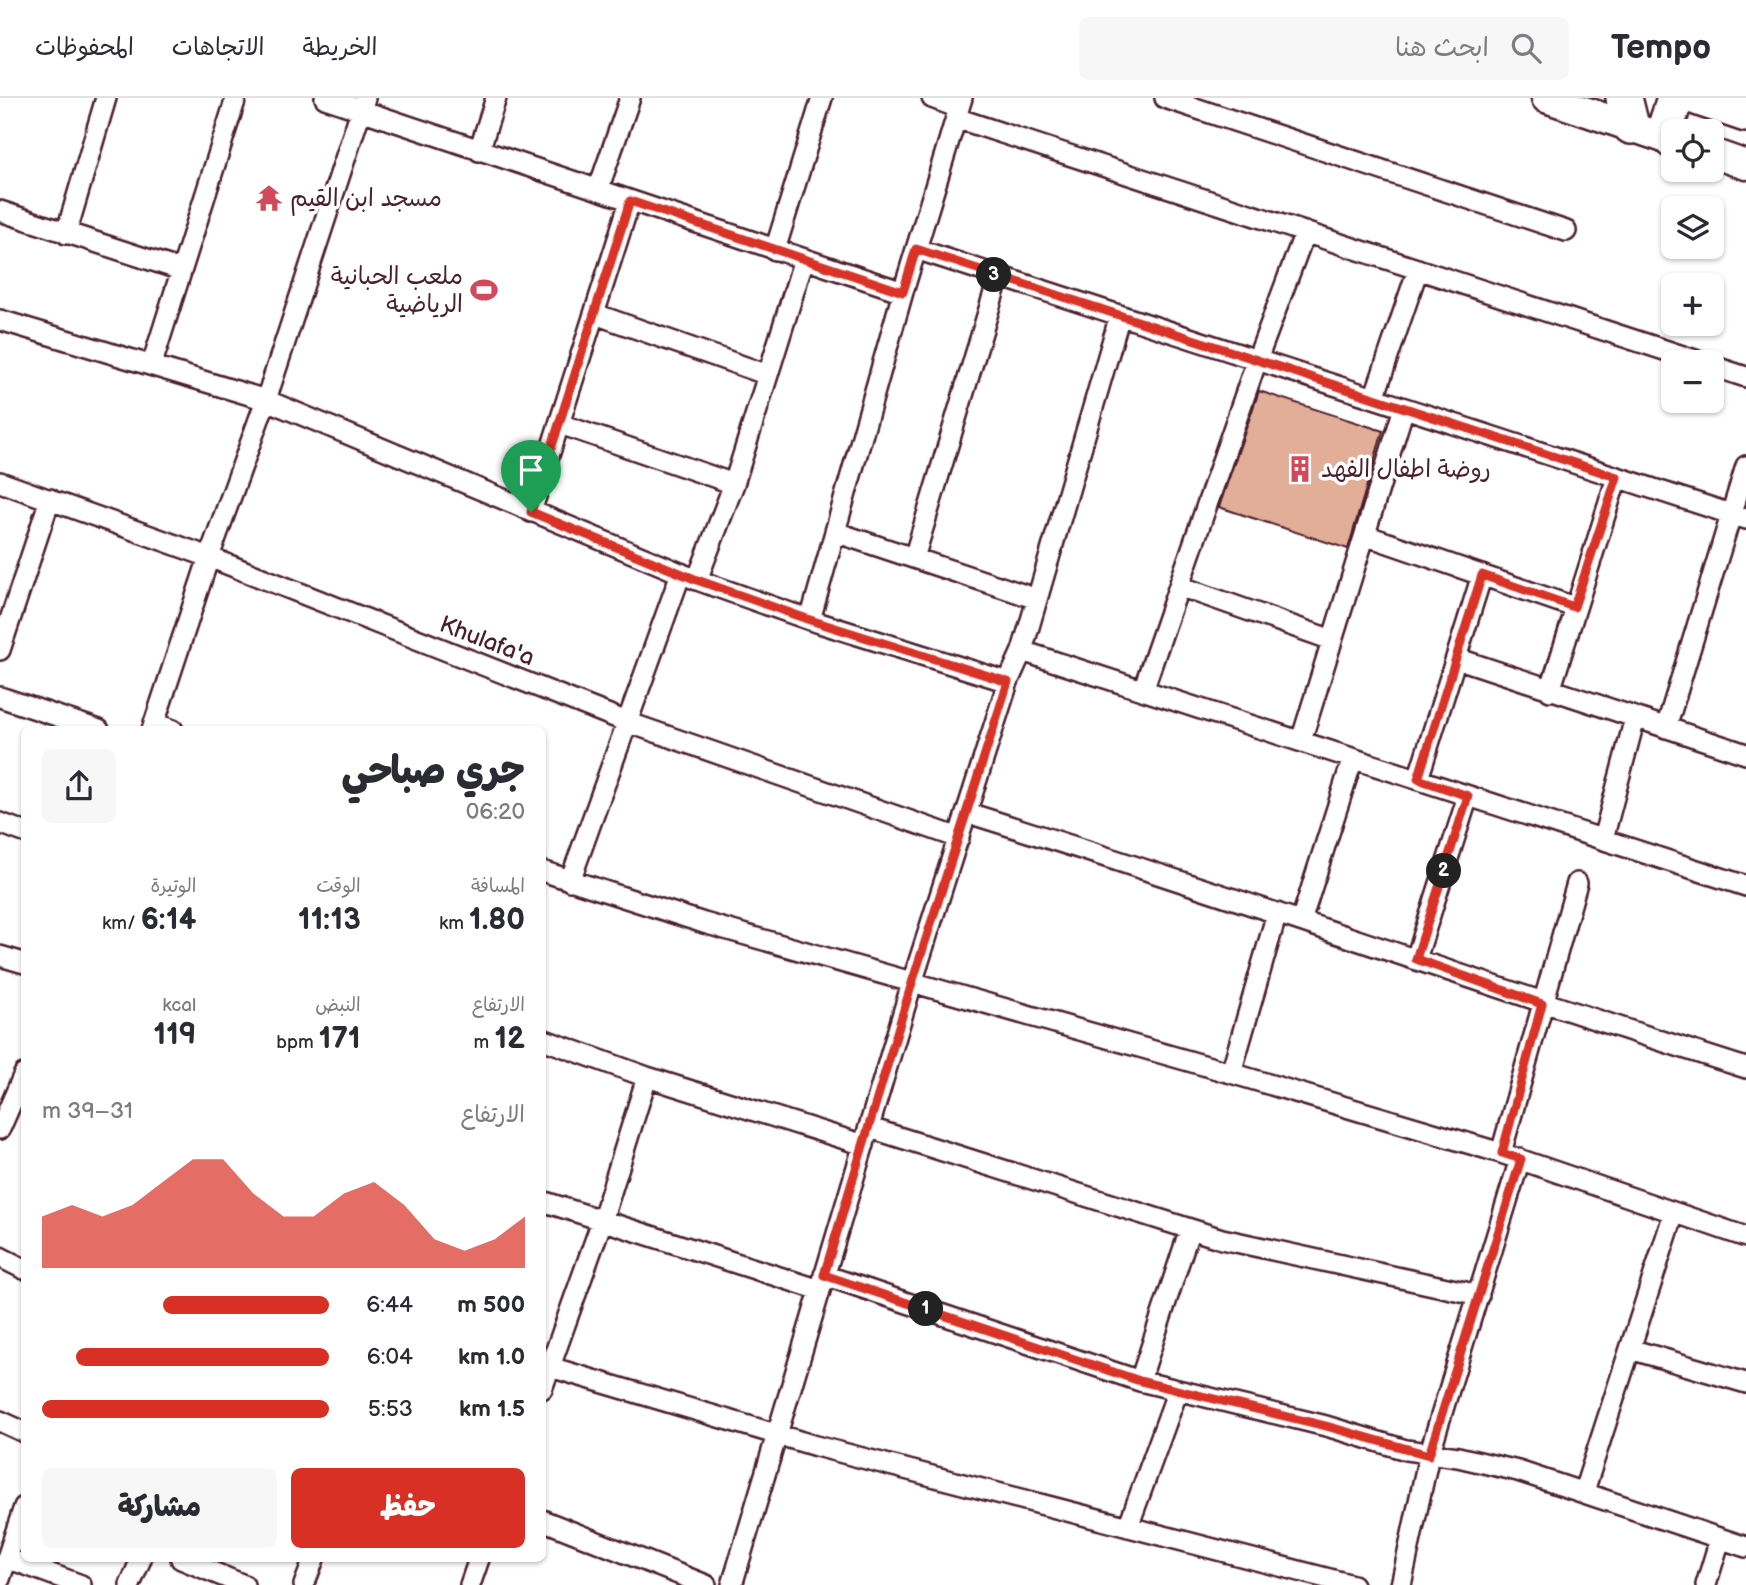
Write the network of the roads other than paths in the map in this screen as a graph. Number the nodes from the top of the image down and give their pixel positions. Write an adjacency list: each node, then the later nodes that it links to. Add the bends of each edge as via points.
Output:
1 (106, 98): 26 (street)
2 (236, 98): 31 (street)
3 (325, 98): 12 (street)
4 (496, 98): 18 (street)
5 (630, 98): 21 (street)
6 (822, 98): 28 (street)
7 (932, 98): 13 (street)
8 (1165, 98): 24 (street)
9 (1546, 98): 14 (main road)
10 (1681, 98): 16 (highway, via 1674,102)
11 (1699, 98): 15 (highway)
12 (363, 105): 18 (street); 44 (street)
13 (959, 108): 25 (street); 27 (street)
14 (1628, 112): 17 (main road)
15 (1746, 114)
16 (1668, 119)
17 (1661, 133)
18 (479, 151): 21 (street)
19 (1724, 157): 20 (main road)
20 (1746, 165)
21 (598, 190): 22 (street)
22 (630, 201): 28 (street); 34 (street)
23 (0, 211): 26 (street)
24 (1566, 231)
25 (1305, 232): 30 (street); 38 (street)
26 (66, 234): 31 (street)
27 (916, 249): 32 (street); 33 (street)
28 (775, 250): 29 (street)
29 (804, 259): 33 (street); 41 (street)
30 (1418, 269): 37 (street); 43 (street)
31 (181, 270): 39 (street)
32 (999, 276): 35 (street); 57 (street)
33 (903, 292): 54 (street)
34 (595, 314): 41 (street); 46 (street)
35 (1121, 315): 38 (street); 61 (street)
36 (0, 320): 39 (street)
37 (1664, 350)
38 (1257, 360): 43 (street); 60 (street)
39 (152, 364): 44 (street)
40 (1724, 370): 42 (street)
41 (768, 374): 50 (street)
42 (1746, 377)
43 (1374, 398): 45 (street)
44 (266, 400): 52 (street); 56 (street)
45 (1404, 408): 48 (street); 55 (street)
46 (560, 424): 50 (street); 52 (street)
47 (1746, 466): 53 (street)
48 (1617, 477): 53 (street); 62 (street)
49 (0, 482): 51 (street, Khulafa'a)
50 (734, 484): 59 (street)
51 (50, 499): 56 (street, Khulafa'a); 65 (street)
52 (531, 512): 59 (street)
53 (1739, 516): 76 (street)
54 (835, 532): 57 (street); 63 (street)
55 (1365, 535): 58 (street); 64 (street)
56 (209, 557): 73 (street, Khulafa'a); 75 (street)
57 (914, 558): 61 (street)
58 (1482, 575): 62 (street); 67 (street)
59 (689, 576): 63 (street); 73 (street)
60 (1179, 586): 64 (street); 69 (street)
61 (1037, 599): 66 (street)
62 (1574, 607): 70 (street)
63 (810, 620): 68 (street)
64 (1332, 640): 77 (street)
65 (0, 650)
66 (1022, 651): 68 (street); 69 (street)
67 (1456, 658): 70 (street); 80 (street)
68 (1008, 682): 82 (street)
69 (1143, 690): 77 (street)
70 (1550, 691): 72 (street)
71 (0, 697): 74 (street)
72 (1635, 718): 76 (street); 86 (street)
73 (627, 722): 85 (street, Khulafa'a); 88 (street)
74 (87, 726)
75 (153, 726)
76 (1666, 728): 78 (street)
77 (1301, 741): 79 (street)
78 (1746, 754)
79 (1353, 758): 80 (street); 92 (street)
80 (1418, 779): 81 (street)
81 (1468, 796): 86 (street); 94 (street)
82 (968, 813): 85 (street); 91 (street)
83 (0, 823): 84 (street)
84 (21, 831)
85 (959, 838): 96 (street)
86 (1603, 839): 90 (street)
87 (546, 872): 88 (street)
88 (570, 881): 96 (street)
89 (1577, 883): 97 (street)
90 (1746, 886)
91 (1277, 914): 92 (street); 100 (street)
92 (1301, 921): 94 (street)
93 (0, 956): 95 (street)
94 (1416, 959): 97 (street)
95 (21, 962)
96 (912, 983): 100 (street); 105 (street)
97 (1542, 1004): 99 (street); 106 (street)
98 (546, 1040): 101 (street)
99 (1746, 1068)
100 (1231, 1073): 106 (street)
101 (647, 1077): 105 (street); 110 (street)
102 (21, 1082): 103 (street)
103 (12, 1104): 104 (street)
104 (0, 1129)
105 (867, 1137): 111 (street); 115 (street)
106 (1502, 1153): 107 (street)
107 (1521, 1159): 109 (street); 116 (street)
108 (546, 1202): 110 (street)
109 (1674, 1213): 112 (street); 117 (street)
110 (602, 1222): 115 (street); 118 (street)
111 (1190, 1229): 116 (street); 120 (street)
112 (1746, 1237)
113 (0, 1257): 114 (street)
114 (21, 1268)
115 (822, 1283): 120 (street); 125 (street)
116 (1479, 1296): 126 (street)
117 (1630, 1349): 121 (street); 127 (street)
118 (550, 1367): 119 (street); 125 (street)
119 (546, 1378)
120 (1140, 1381): 122 (street)
121 (1746, 1383)
122 (1178, 1390): 126 (street); 130 (street)
123 (0, 1421): 124 (street)
124 (21, 1431)
125 (779, 1435): 130 (street); 145 (street)
126 (1429, 1455): 127 (street, via 1485,1463); 147 (street)
127 (1584, 1491): 131 (street)
128 (21, 1516): 133 (street)
129 (546, 1522): 144 (street)
130 (1128, 1527): 146 (street)
131 (1720, 1539): 132 (street); 148 (street)
132 (1746, 1548)
133 (7, 1558): 138 (street); 139 (street)
134 (140, 1562): 140 (street)
135 (188, 1562): 141 (street)
136 (313, 1562): 142 (street)
137 (478, 1562): 143 (street)
138 (0, 1579)
139 (81, 1585)
140 (130, 1585)
141 (244, 1585)
142 (304, 1585)
143 (470, 1585)
144 (706, 1585)
145 (732, 1585)
146 (1353, 1585)
147 (1401, 1585)
148 (1706, 1585)

